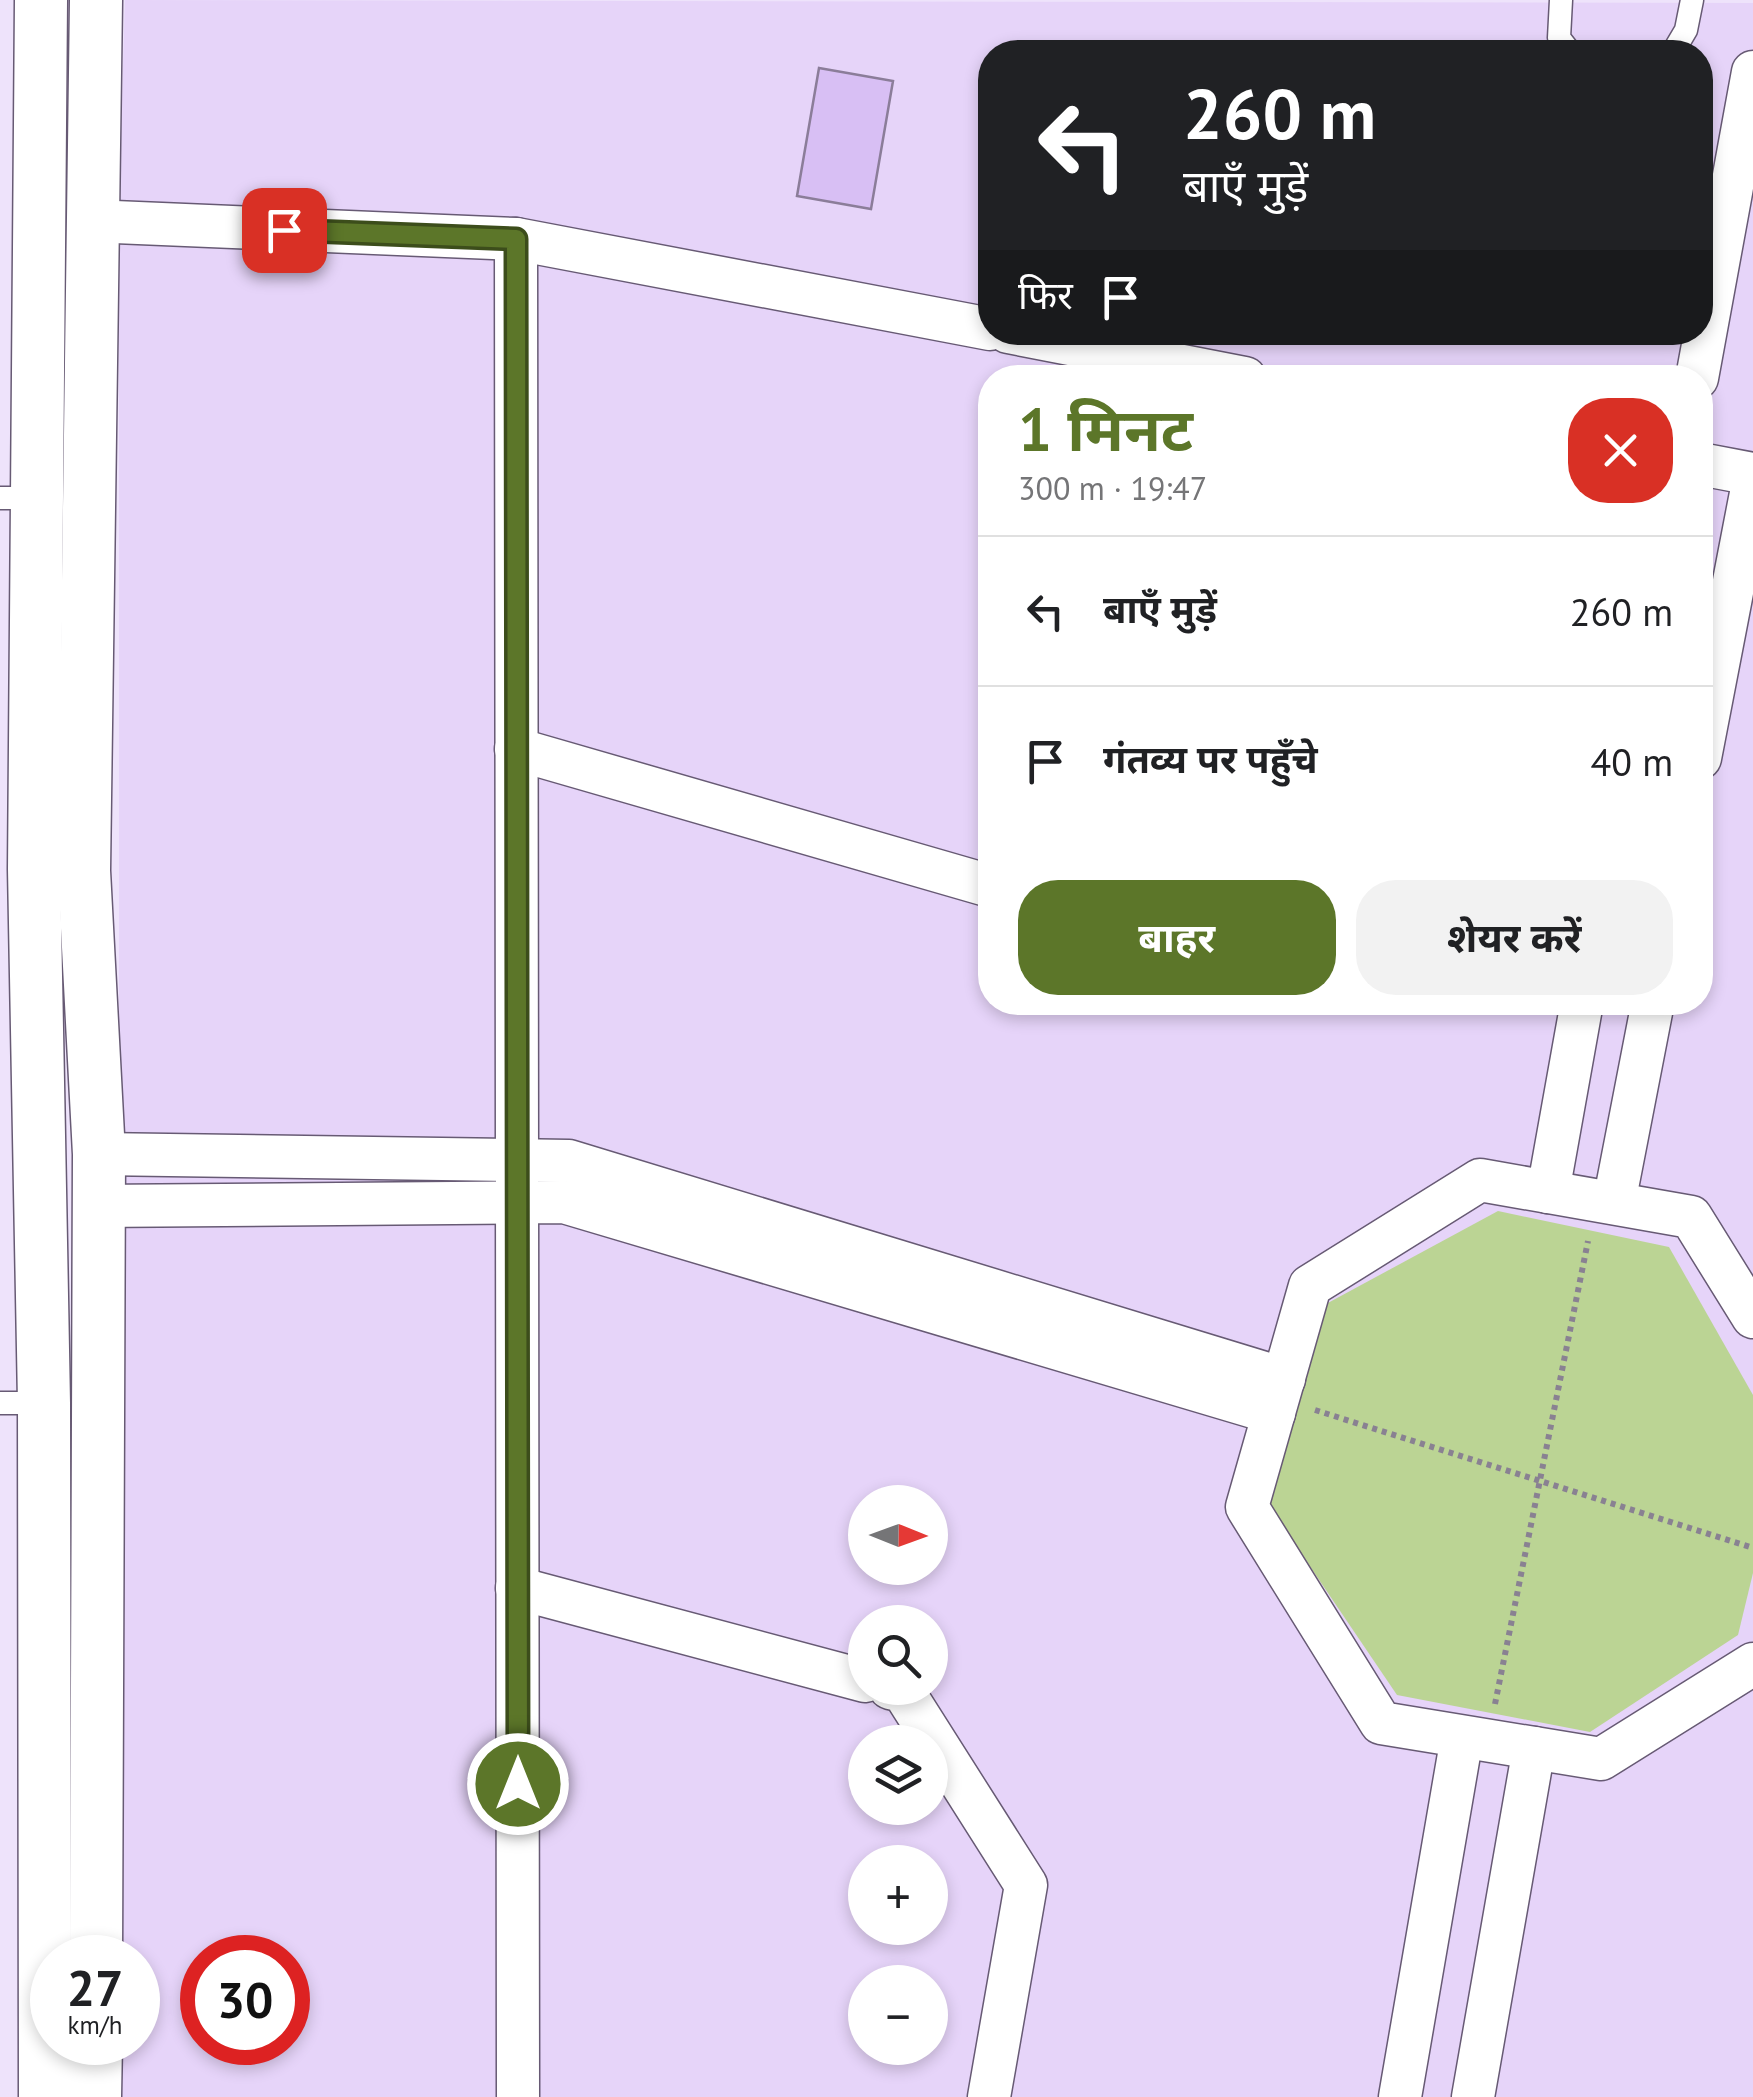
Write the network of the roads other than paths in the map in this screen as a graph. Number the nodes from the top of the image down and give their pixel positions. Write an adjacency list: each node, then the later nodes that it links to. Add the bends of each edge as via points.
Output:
1 (41, 0): 18 (street)
2 (96, 0): 8 (street)
3 (1561, 0): 5 (lane)
4 (1692, 0): 6 (lane)
5 (1561, 40)
6 (1680, 40)
7 (1753, 72): 10 (street)
8 (90, 222): 9 (street); 17 (street)
9 (516, 239): 11 (street); 20 (street)
10 (1713, 291)
11 (978, 327)
12 (1075, 345): 13 (street)
13 (1178, 365)
14 (1713, 466): 15 (street)
15 (1753, 474)
16 (1753, 483): 19 (street)
17 (91, 494): 18 (lane); 21 (street)
18 (18, 498): 21 (street)
19 (1713, 691)
20 (516, 749): 22 (street); 26 (street)
21 (51, 870): 25 (street); 33 (street)
22 (978, 883)
23 (1580, 1015): 27 (street)
24 (1650, 1015): 28 (street)
25 (98, 1154): 26 (street); 30 (street)
26 (517, 1160): 29 (street); 32 (street, via 568,1161)
27 (1548, 1192): 28 (street); 32 (street, via 1480,1180 1310,1286)
28 (1606, 1202): 31 (street, via 1691,1217)
29 (517, 1203): 30 (street); 32 (street, via 564,1202); 34 (street)
30 (95, 1206): 40 (street)
31 (1753, 1317)
32 (1279, 1397): 38 (street, via 1248,1507 1381,1724)
33 (22, 1403): 42 (street)
34 (517, 1588): 36 (street); 44 (street)
35 (1753, 1664): 39 (street, via 1601,1759)
36 (848, 1676)
37 (912, 1705): 45 (street, via 1026,1885)
38 (1475, 1739): 39 (street); 46 (street)
39 (1534, 1748): 47 (street)
40 (96, 1935)
41 (96, 2065): 43 (street)
42 (45, 2097)
43 (95, 2097)
44 (518, 2097)
45 (990, 2097)
46 (1400, 2097)
47 (1473, 2097)

